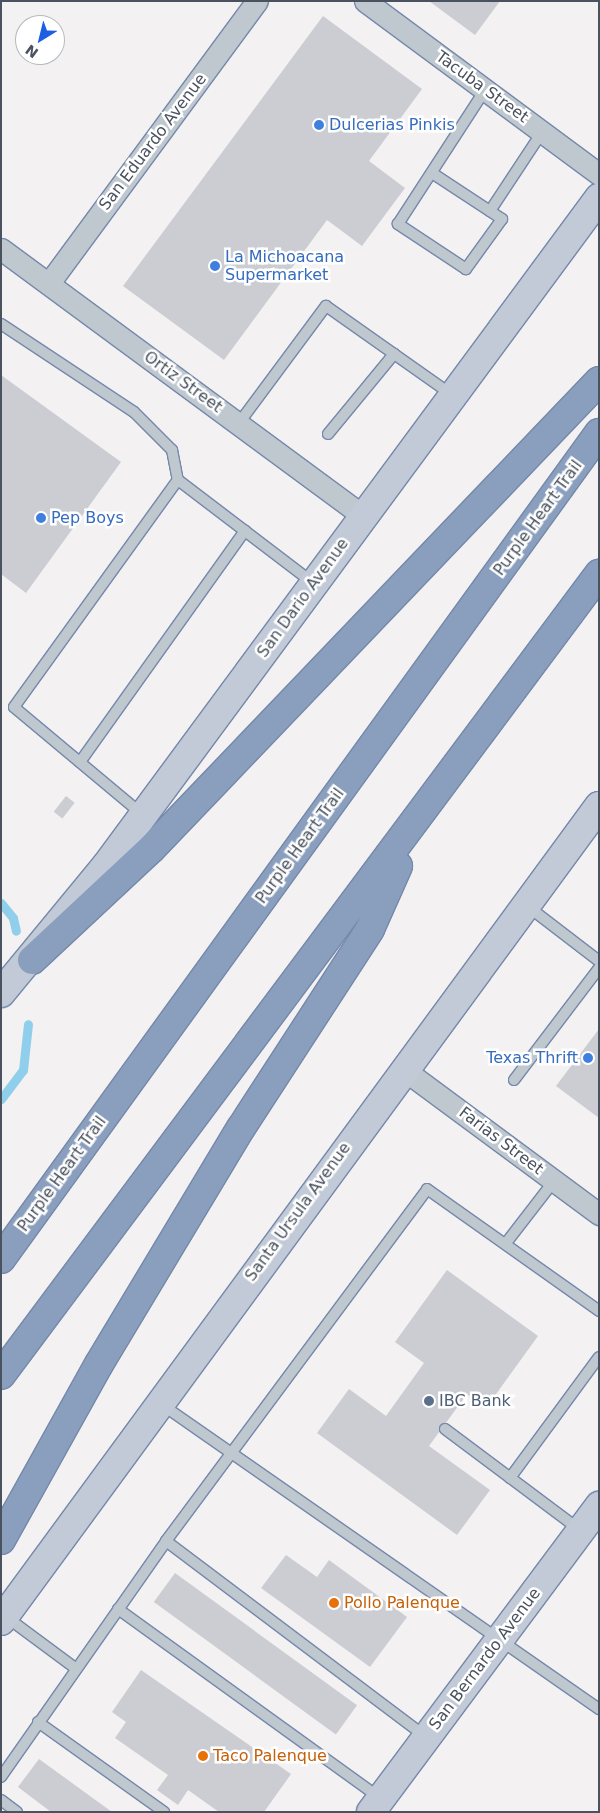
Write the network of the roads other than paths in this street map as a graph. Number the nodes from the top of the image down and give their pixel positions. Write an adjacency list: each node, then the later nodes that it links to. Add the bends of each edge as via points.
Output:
1 (257, 1): 10 (street, San Eduardo Avenue)
2 (364, 1): 3 (street, Tacuba Street)
3 (485, 90): 4 (street, Tacuba Street); 5 (lane)
4 (542, 132): 6 (street, Tacuba Street); 8 (lane)
5 (432, 173): 8 (lane); 8 (lane, via 398,224 466,269 502,219)
6 (599, 174)
7 (599, 198): 14 (main road, San Dario Avenue)
8 (490, 212)
9 (1, 249): 10 (street, Ortiz Street)
10 (49, 283): 15 (street, Ortiz Street)
11 (1, 324): 18 (lane, via 134,412 172,450)
12 (394, 354): 14 (lane); 15 (lane, via 326,306); 17 (lane)
13 (599, 381): 28 (highway, via 151,849)
14 (452, 395): 19 (main road, San Dario Avenue)
15 (238, 424): 19 (street, Ortiz Street)
16 (599, 433): 37 (highway, Purple Heart Trail)
17 (328, 434)
18 (178, 480): 20 (lane); 23 (lane, via 14,707)
19 (363, 516): 22 (main road, San Dario Avenue)
20 (245, 531): 22 (lane); 23 (lane)
21 (599, 574): 26 (highway)
22 (314, 584): 25 (main road, San Dario Avenue)
23 (80, 762): 25 (lane)
24 (599, 806): 27 (main road, Santa Ursula Avenue)
25 (143, 815): 28 (main road, San Dario Avenue)
26 (417, 823): 40 (highway); 47 (highway, via 370,929 225,1153 99,1364)
27 (525, 905): 29 (lane); 32 (main road, Santa Ursula Avenue)
28 (32, 960): 31 (main road, San Dario Avenue)
29 (599, 961)
30 (599, 968): 33 (lane)
31 (1, 992)
32 (403, 1069): 34 (street, Farias Street); 41 (main road, Santa Ursula Avenue)
33 (514, 1080)
34 (554, 1181): 35 (street, Farias Street); 36 (lane)
35 (599, 1214)
36 (506, 1243): 38 (lane); 43 (lane, via 427,1189)
37 (1, 1258)
38 (599, 1311)
39 (599, 1357): 44 (lane)
40 (1, 1375)
41 (160, 1403): 43 (lane); 50 (main road, Santa Ursula Avenue)
42 (445, 1429): 44 (lane)
43 (232, 1452): 48 (lane); 51 (lane)
44 (510, 1478): 46 (lane)
45 (599, 1506): 46 (main road, San Bernardo Avenue)
46 (580, 1531): 51 (main road, San Bernardo Avenue)
47 (1, 1540)
48 (166, 1541): 49 (lane); 55 (lane)
49 (118, 1609): 52 (lane); 58 (lane)
50 (3, 1618): 52 (lane)
51 (502, 1637): 53 (lane); 55 (main road, San Bernardo Avenue)
52 (74, 1667): 54 (lane)
53 (599, 1708)
54 (38, 1722): 56 (lane); 60 (lane)
55 (427, 1737): 58 (main road, San Bernardo Avenue)
56 (1, 1777)
57 (1, 1800): 59 (lane)
58 (376, 1805)
59 (17, 1812)
60 (164, 1812)

